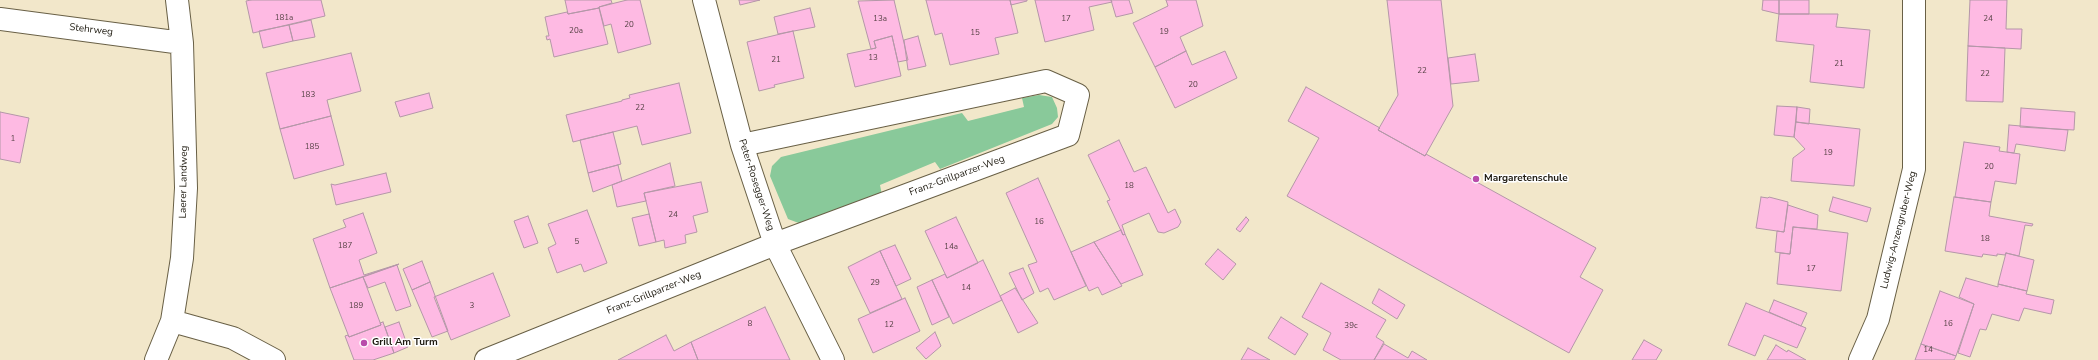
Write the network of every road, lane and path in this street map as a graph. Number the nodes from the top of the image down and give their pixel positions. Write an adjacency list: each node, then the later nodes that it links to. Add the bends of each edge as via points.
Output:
1 (177, 0): 5 (street, Laerer Landweg)
2 (704, 0): 6 (street, Peter-Rosegger-Weg)
3 (1914, 0): 13 (street, Ludwig-Anzengruber-Weg, via 1914,169 1878,318)
4 (0, 19): 5 (street, Stehrweg)
5 (182, 43): 8 (street, Laerer Landweg, via 186,188 182,258)
6 (742, 145): 7 (street, Peter-Rosegger-Weg); 7 (street, Franz-Grillparzer-Weg, via 1046,81 1078,94 1068,135)
7 (775, 244): 11 (street, Franz-Grillparzer-Weg); 12 (street, Peter-Rosegger-Weg)
8 (172, 321): 9 (street, Laerer Landweg); 10 (street, via 233,338)
9 (156, 360)
10 (274, 360)
11 (486, 360)
12 (833, 360)
13 (1860, 360)

